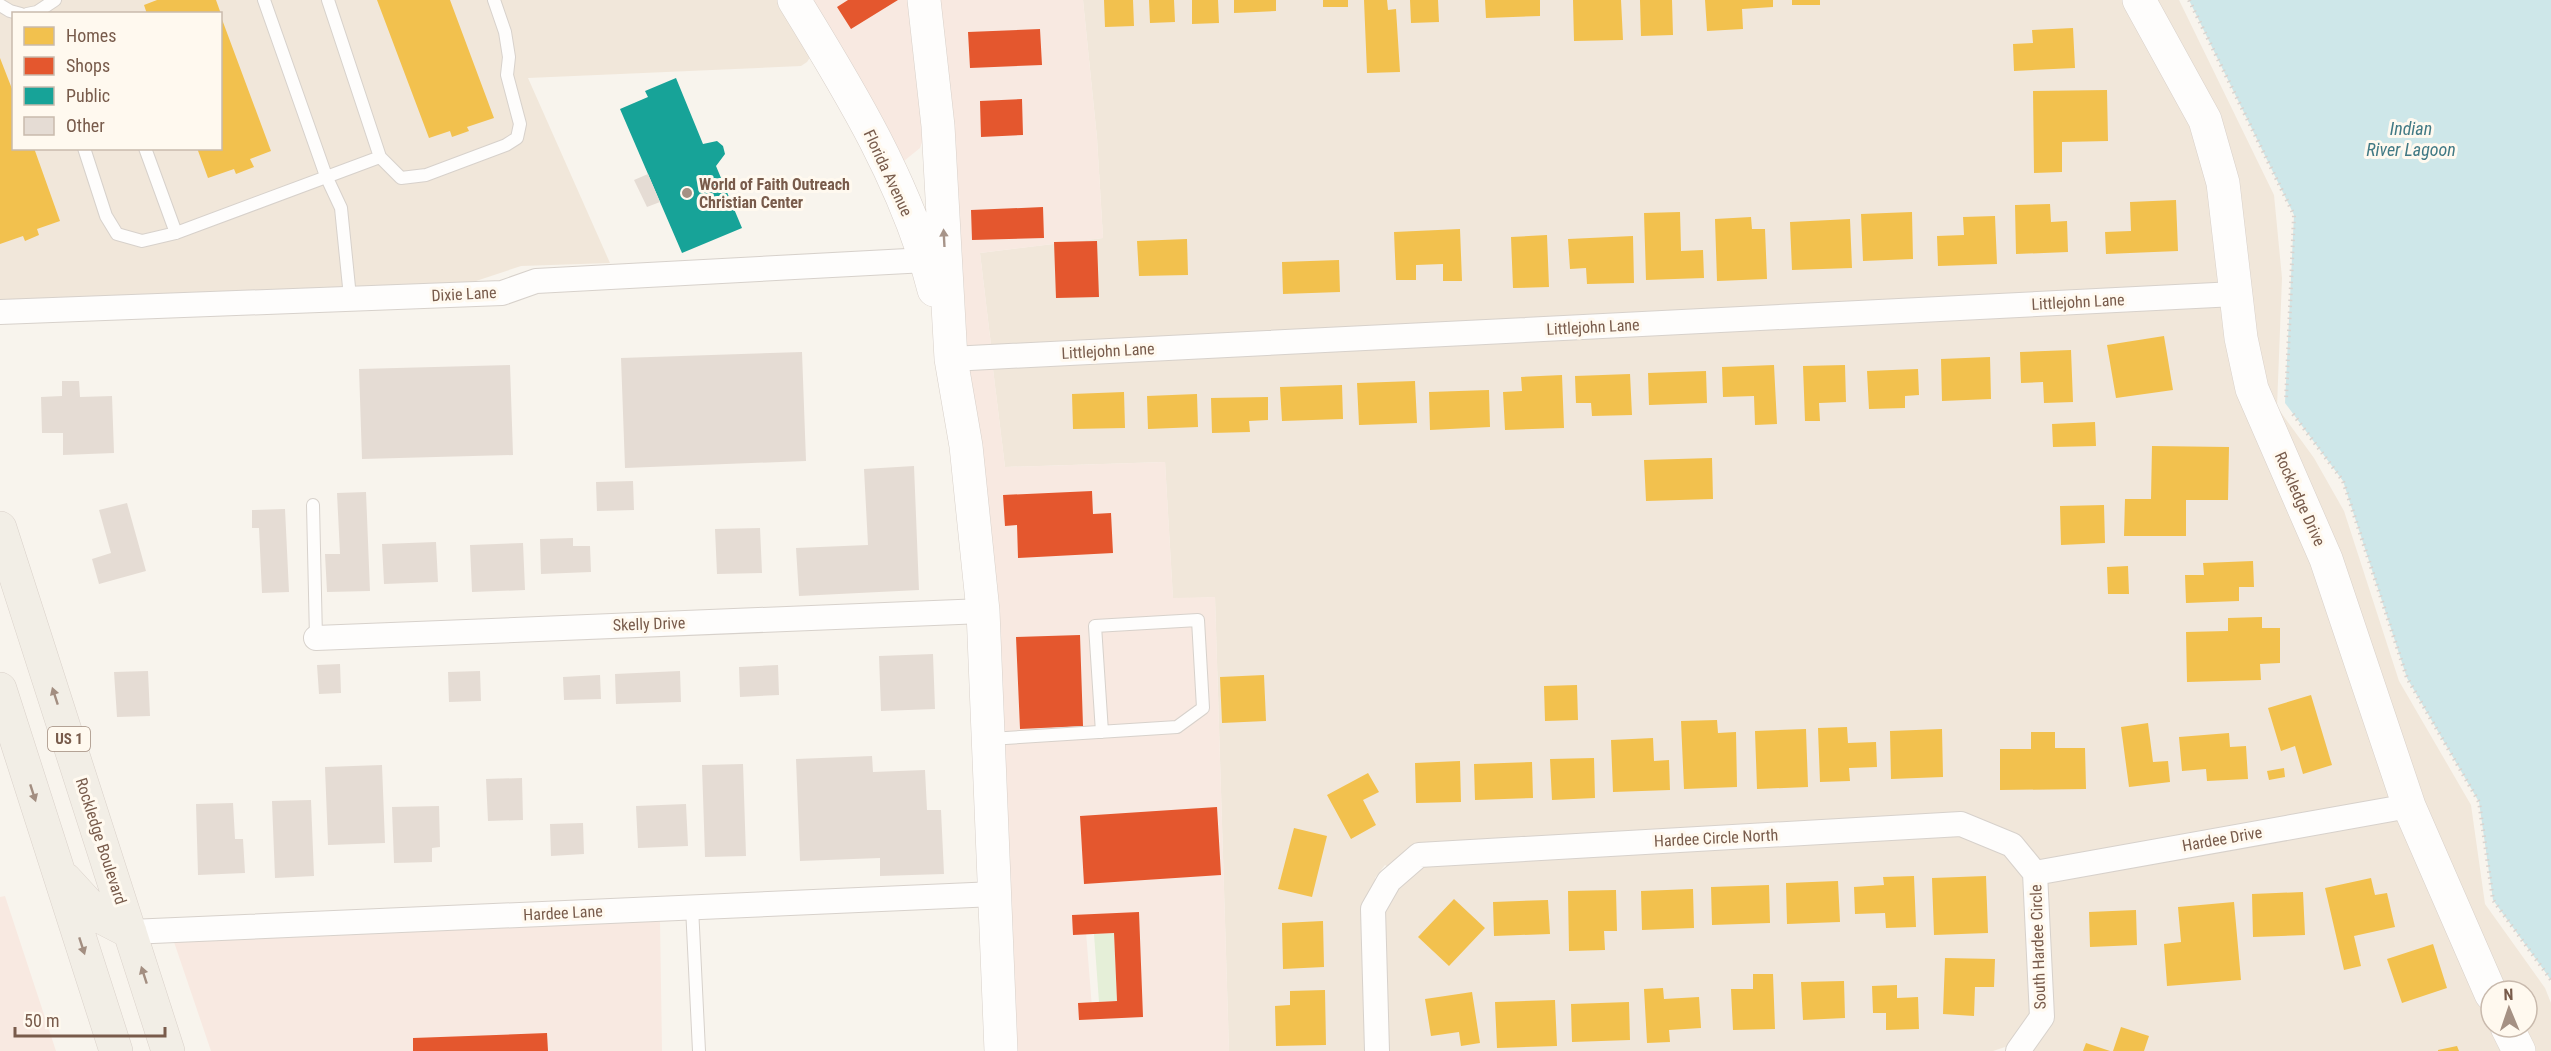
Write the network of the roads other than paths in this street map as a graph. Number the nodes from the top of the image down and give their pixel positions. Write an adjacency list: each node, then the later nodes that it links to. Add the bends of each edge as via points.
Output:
1 (54, 0): 10 (lane)
2 (264, 0): 15 (lane)
3 (328, 0): 14 (lane)
4 (494, 0): 14 (lane, via 505,32 507,75 520,124 517,138 506,146 426,175 401,178)
5 (794, 0): 16 (street, Florida Avenue, via 842,78)
6 (924, 0): 11 (street)
7 (2139, 0): 19 (street, Rockledge Drive, via 2205,120 2223,183)
8 (0, 5): 9 (lane)
9 (14, 12)
10 (36, 12)
11 (938, 126): 16 (street, via 929,155); 22 (street, one-way to 11)
12 (85, 150): 17 (lane, via 106,216 117,234 142,241)
13 (146, 150): 17 (lane)
14 (380, 157): 15 (lane)
15 (326, 176): 17 (lane); 20 (lane, via 340,208)
16 (895, 182): 18 (street, Florida Avenue)
17 (176, 232)
18 (926, 260): 20 (street, Dixie Lane, via 536,281 502,293); 22 (street, Florida Avenue)
19 (2235, 294): 22 (street, Littlejohn Lane); 30 (street, Rockledge Drive, via 2252,389 2326,559)
20 (350, 297): 21 (street, Dixie Lane)
21 (0, 312)
22 (951, 359): 25 (street, via 966,446)
23 (312, 505): 26 (lane)
24 (0, 528): 35 (main road, Rockledge Boulevard / US 1, one-way to 24)
25 (983, 611): 26 (street, Skelly Drive); 29 (street)
26 (316, 638)
27 (1, 695): 31 (main road, one-way to 31)
28 (1102, 732): 28 (lane, via 1177,727 1203,708 1198,620 1095,626); 29 (lane)
29 (988, 739): 33 (street)
30 (2409, 806): 32 (street, Hardee Drive); 36 (street, Rockledge Drive)
31 (58, 871): 35 (main road, via 99,916); 37 (main road, one-way to 37)
32 (2035, 873): 41 (street, Hardee Circle North, via 2012,844 1961,824 1419,855 1389,881 1373,909); 42 (street, South Hardee Circle, via 2042,1017)
33 (995, 894): 34 (street, Hardee Lane); 40 (street)
34 (692, 907): 35 (street, Hardee Lane); 39 (lane)
35 (130, 932): 38 (main road, Rockledge Boulevard / US 1, one-way to 35)
36 (2484, 979)
37 (116, 1051)
38 (168, 1051)
39 (699, 1051)
40 (1001, 1051)
41 (1377, 1051)
42 (2018, 1051)

